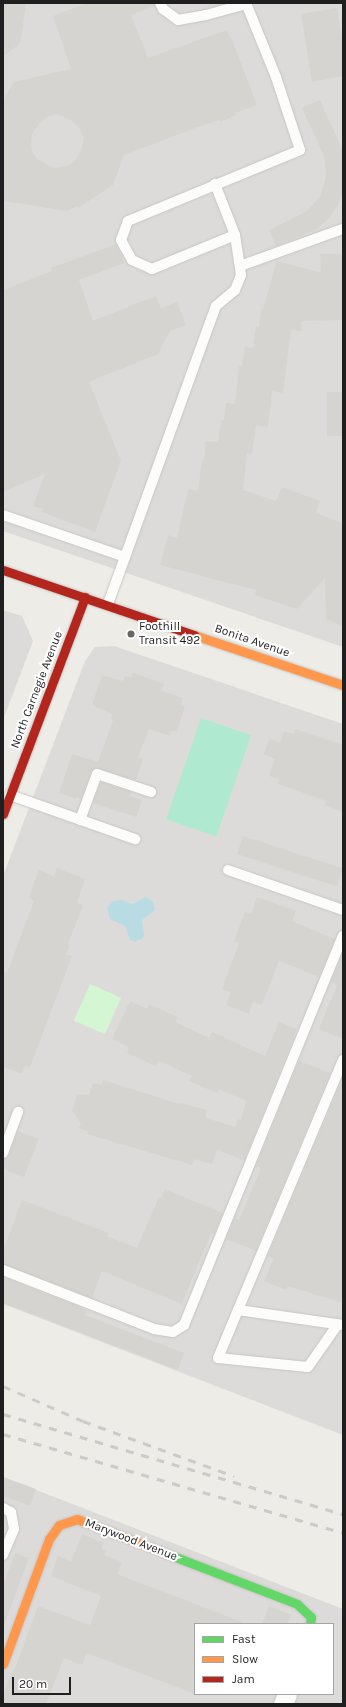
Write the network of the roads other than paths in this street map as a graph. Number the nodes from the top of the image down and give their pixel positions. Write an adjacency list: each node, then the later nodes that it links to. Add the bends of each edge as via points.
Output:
1 (160, 3): 2 (lane, via 163,9 178,20)
2 (246, 4): 3 (lane, via 276,77 300,150)
3 (215, 184): 5 (lane); 5 (lane, via 128,222 120,240 132,260 152,269)
4 (343, 229): 6 (lane)
5 (235, 235): 6 (lane)
6 (240, 266): 8 (lane, via 241,275 235,290 216,306)
7 (3, 515): 8 (lane)
8 (125, 556): 11 (lane)
9 (3, 570): 10 (street, Bonita Avenue)
10 (85, 597): 11 (street, Bonita Avenue); 14 (street, North Carnegie Avenue)
11 (108, 604): 12 (street, Bonita Avenue)
12 (343, 685)
13 (151, 792): 16 (lane, via 97,774)
14 (10, 796): 15 (street, North Carnegie Avenue); 16 (lane)
15 (3, 814)
16 (80, 820): 17 (lane)
17 (135, 839)
18 (228, 870): 19 (lane)
19 (343, 910)
20 (343, 936): 24 (lane, via 184,1325 173,1332 154,1330)
21 (343, 1060): 25 (lane)
22 (18, 1112): 23 (lane)
23 (3, 1152)
24 (3, 1270)
25 (238, 1310): 26 (lane); 26 (lane, via 218,1358 308,1368)
26 (341, 1325)
27 (3, 1508): 28 (lane, via 11,1512 14,1529)
28 (3, 1555)
29 (310, 1623): 30 (street, Marywood Avenue, via 310,1617 297,1604 77,1519 59,1525 49,1539)
30 (3, 1664)

